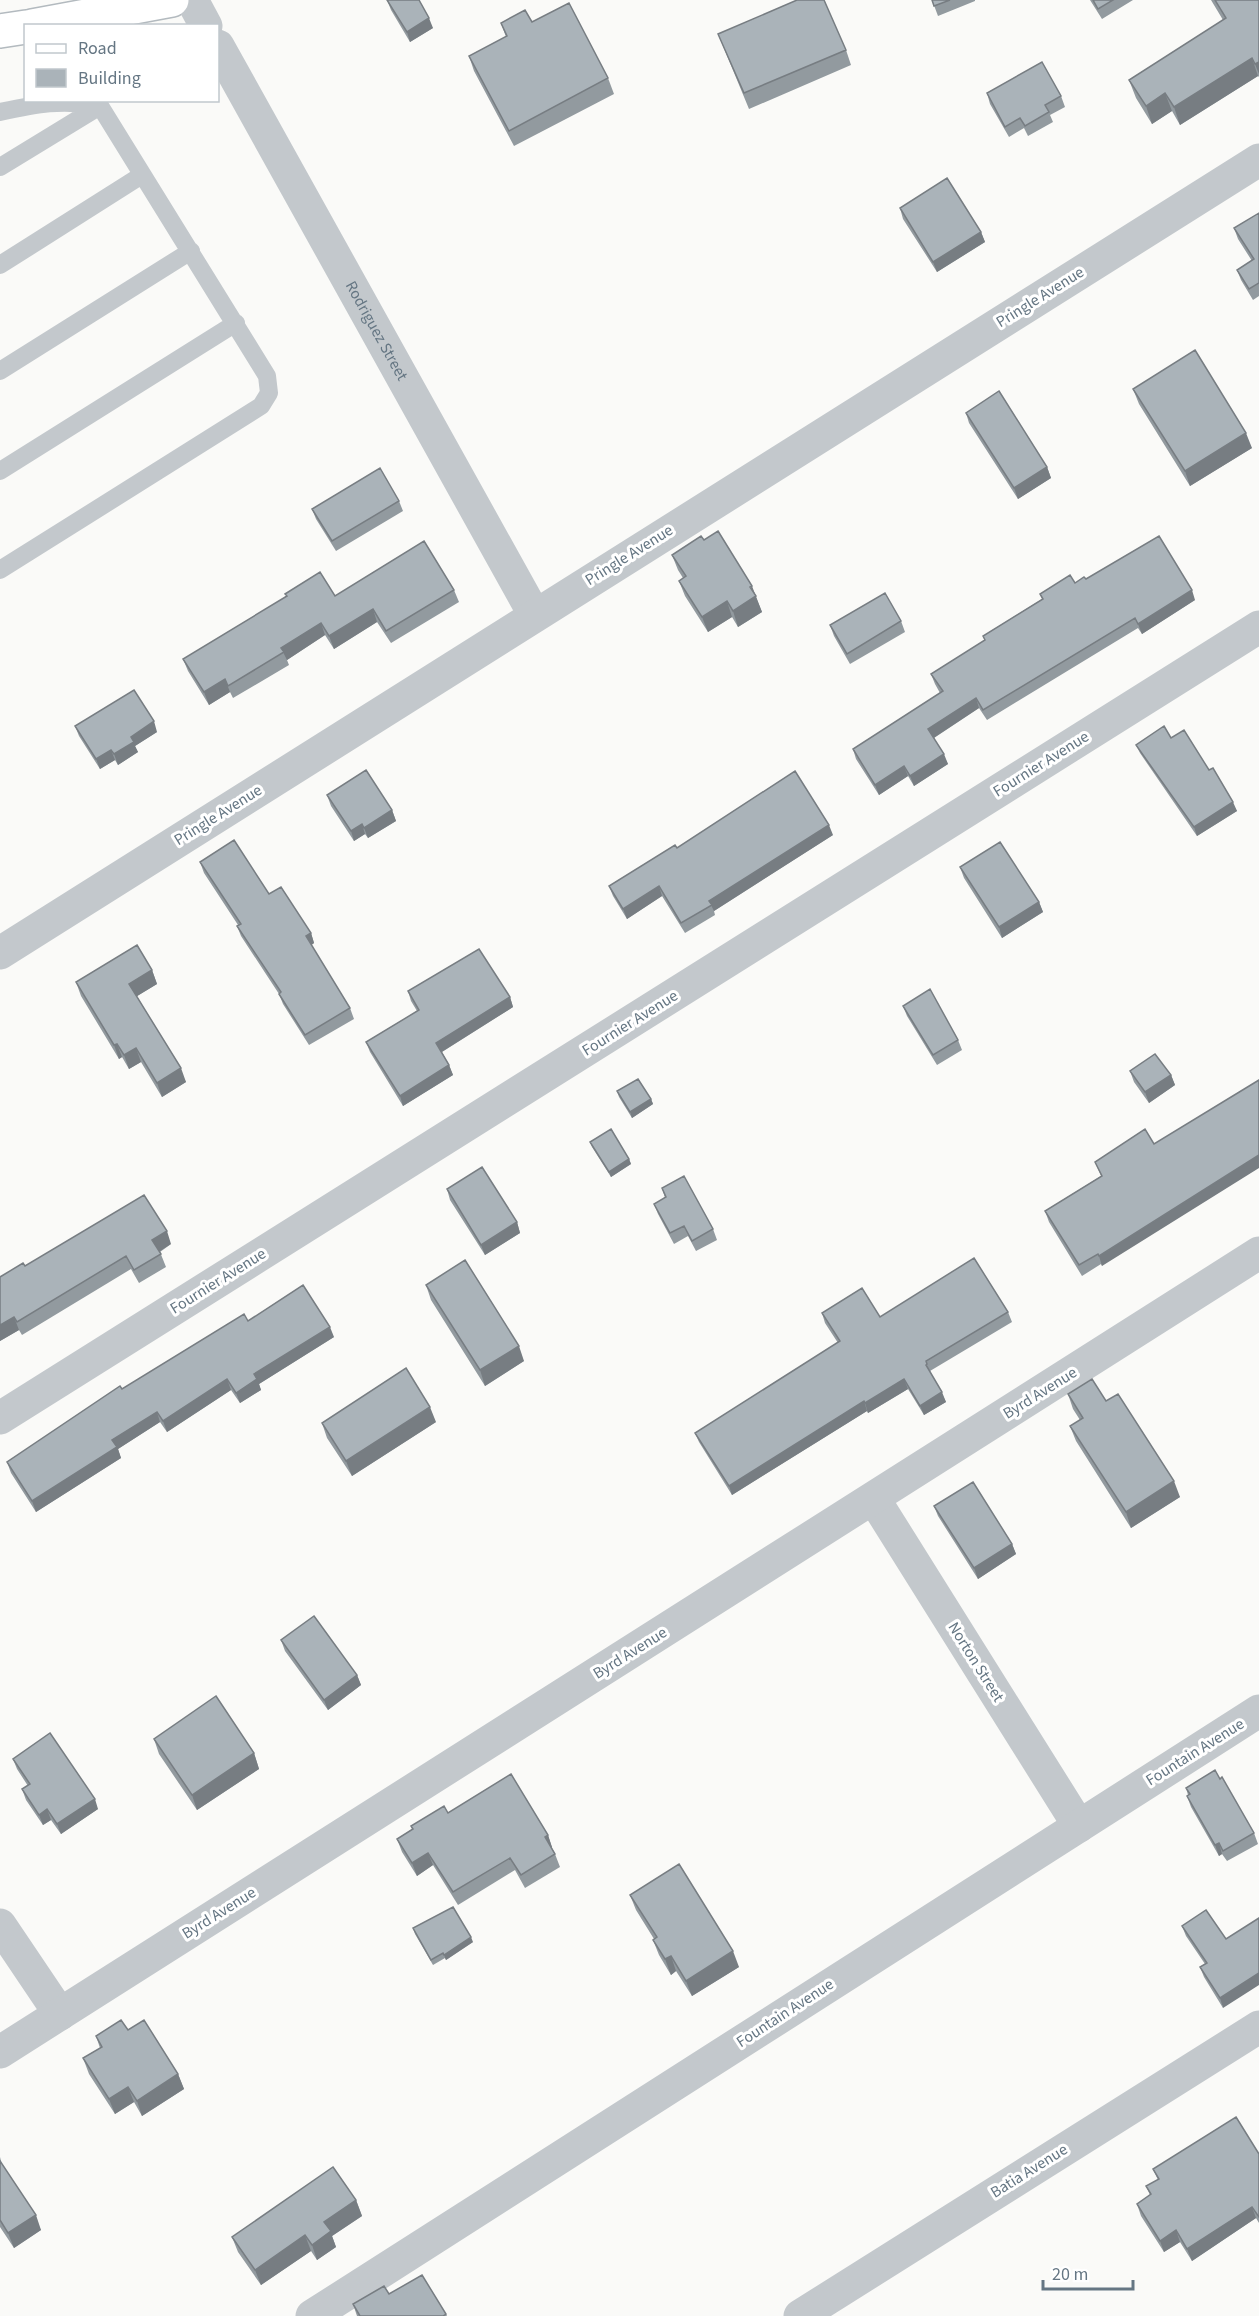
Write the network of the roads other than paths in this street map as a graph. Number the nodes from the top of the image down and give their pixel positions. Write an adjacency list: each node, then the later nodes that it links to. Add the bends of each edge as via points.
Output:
1 (192, 0): 4 (street)
2 (163, 1): 3 (street)
3 (42, 24)
4 (205, 24)
5 (24, 27): 6 (street)
6 (0, 31)
7 (219, 48): 21 (street, Rodriguez Street)
8 (63, 102): 11 (lane)
9 (79, 102): 10 (lane)
10 (100, 106): 13 (lane); 14 (lane)
11 (0, 112)
12 (1259, 160): 21 (street, Pringle Avenue)
13 (0, 167)
14 (142, 175): 15 (lane); 16 (lane)
15 (190, 251): 17 (lane); 18 (lane)
16 (0, 264)
17 (236, 323): 19 (lane); 20 (lane, via 267,376 269,393 261,406)
18 (0, 371)
19 (0, 471)
20 (0, 570)
21 (534, 614): 23 (street, Pringle Avenue)
22 (1259, 627): 25 (street, Fournier Avenue)
23 (0, 952)
24 (1259, 1253): 26 (street, Byrd Avenue)
25 (0, 1418)
26 (874, 1499): 28 (street, Norton Street); 30 (street, Byrd Avenue)
27 (1259, 1711): 28 (street, Fountain Avenue)
28 (1079, 1826): 33 (street, Fountain Avenue)
29 (0, 1925): 30 (street)
30 (60, 2014): 32 (street, Byrd Avenue)
31 (1259, 2027): 34 (street, Batia Avenue)
32 (0, 2052)
33 (312, 2316)
34 (800, 2316)

